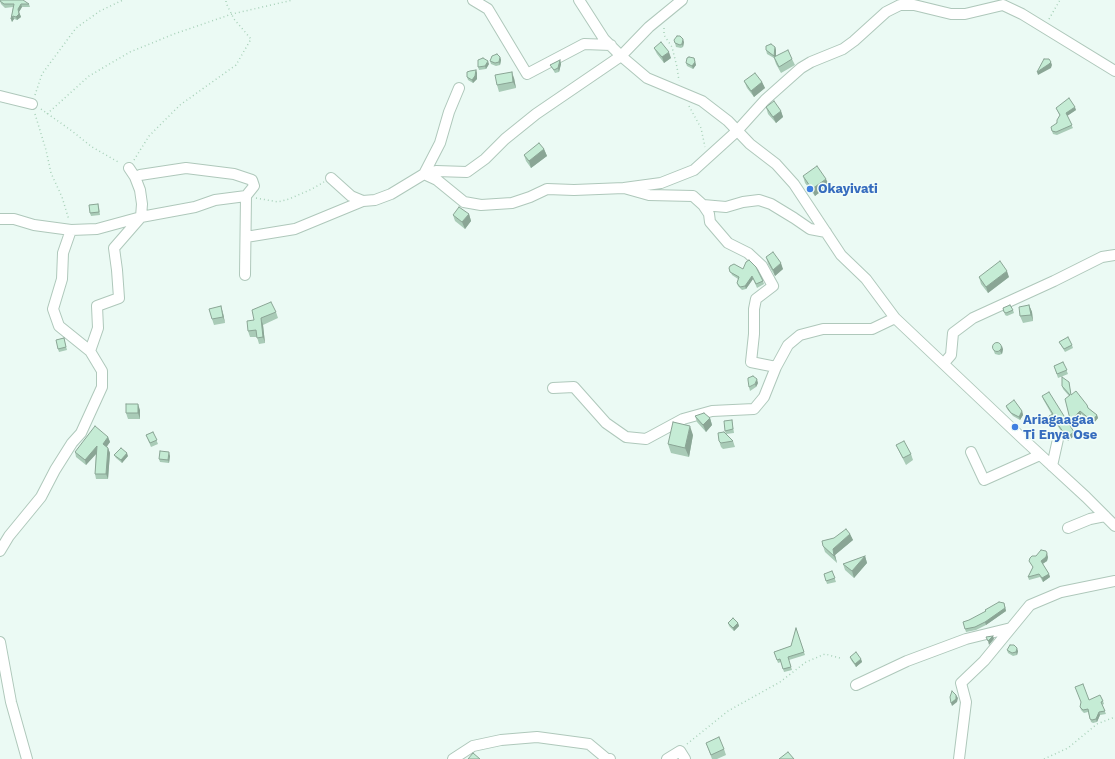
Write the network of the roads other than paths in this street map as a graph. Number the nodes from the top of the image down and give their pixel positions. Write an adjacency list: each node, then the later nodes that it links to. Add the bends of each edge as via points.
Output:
1 (473, 0): 7 (street, via 488,9 527,74 584,44)
2 (579, 0): 7 (street, via 604,39)
3 (669, 0): 6 (street)
4 (682, 0): 6 (street)
5 (1003, 3): 9 (street); 13 (street, via 966,14 951,14 914,5 893,7 843,49 801,68 765,100)
6 (664, 13): 8 (street)
7 (611, 45): 8 (street)
8 (621, 56): 13 (street, via 647,78 702,101); 16 (street, via 536,114 467,172 436,171)
9 (1115, 71)
10 (459, 88): 16 (street, via 440,143)
11 (0, 96): 12 (street)
12 (32, 104)
13 (737, 131): 18 (street, via 694,170 662,182); 25 (street, via 776,164 794,184)
14 (129, 168): 22 (street, via 140,190)
15 (140, 174): 19 (street, via 186,168 234,174 252,180 254,186)
16 (424, 174): 18 (street, via 437,180 464,202 481,204 512,204 547,189); 20 (street, via 390,194 375,200)
17 (331, 178): 20 (street, via 351,196)
18 (624, 188): 21 (street, via 649,195 693,196)
19 (246, 196): 22 (street, via 215,200 195,207); 26 (street)
20 (363, 201): 26 (street, via 295,229)
21 (703, 205): 25 (street, via 726,207 759,200 771,204 810,229); 32 (street, via 709,214 710,222 728,243 748,253 762,266 773,286 756,299 751,362)
22 (141, 217): 24 (street, via 97,229); 30 (street, via 114,248 119,298 97,306 98,328)
23 (0, 219): 24 (street, via 14,219 34,225)
24 (71, 230): 30 (street, via 63,253 62,279 53,308 59,326)
25 (826, 232): 29 (street, via 841,255 866,279)
26 (246, 237): 28 (street)
27 (1115, 255): 31 (street, via 1102,257 1054,282 973,318 953,333 951,355)
28 (246, 275)
29 (895, 318): 31 (street); 32 (street, via 872,329 823,329 800,335 788,344)
30 (90, 351): 41 (street, via 102,371 102,387 81,433 55,470 41,497)
31 (944, 363): 36 (street)
32 (776, 366): 33 (street, via 764,397 754,409 712,411 683,419 646,439 626,436 606,423 574,387)
33 (553, 388)
34 (1058, 439): 37 (street)
35 (971, 452): 36 (street, via 984,480)
36 (1040, 455): 37 (street)
37 (1052, 466): 38 (street)
38 (1105, 516): 39 (street); 40 (street)
39 (1115, 526)
40 (1068, 528)
41 (0, 551)
42 (1115, 581): 43 (street, via 1062,592 1030,605)
43 (1010, 628): 45 (street, via 966,639 907,661); 51 (street, via 984,661 961,683 966,702)
44 (0, 642): 47 (street, via 11,702)
45 (856, 685)
46 (682, 755): 50 (street)
47 (27, 759)
48 (453, 759): 49 (street, via 473,746 501,740 537,737 589,744)
49 (610, 759)
50 (667, 759)
51 (960, 759)

